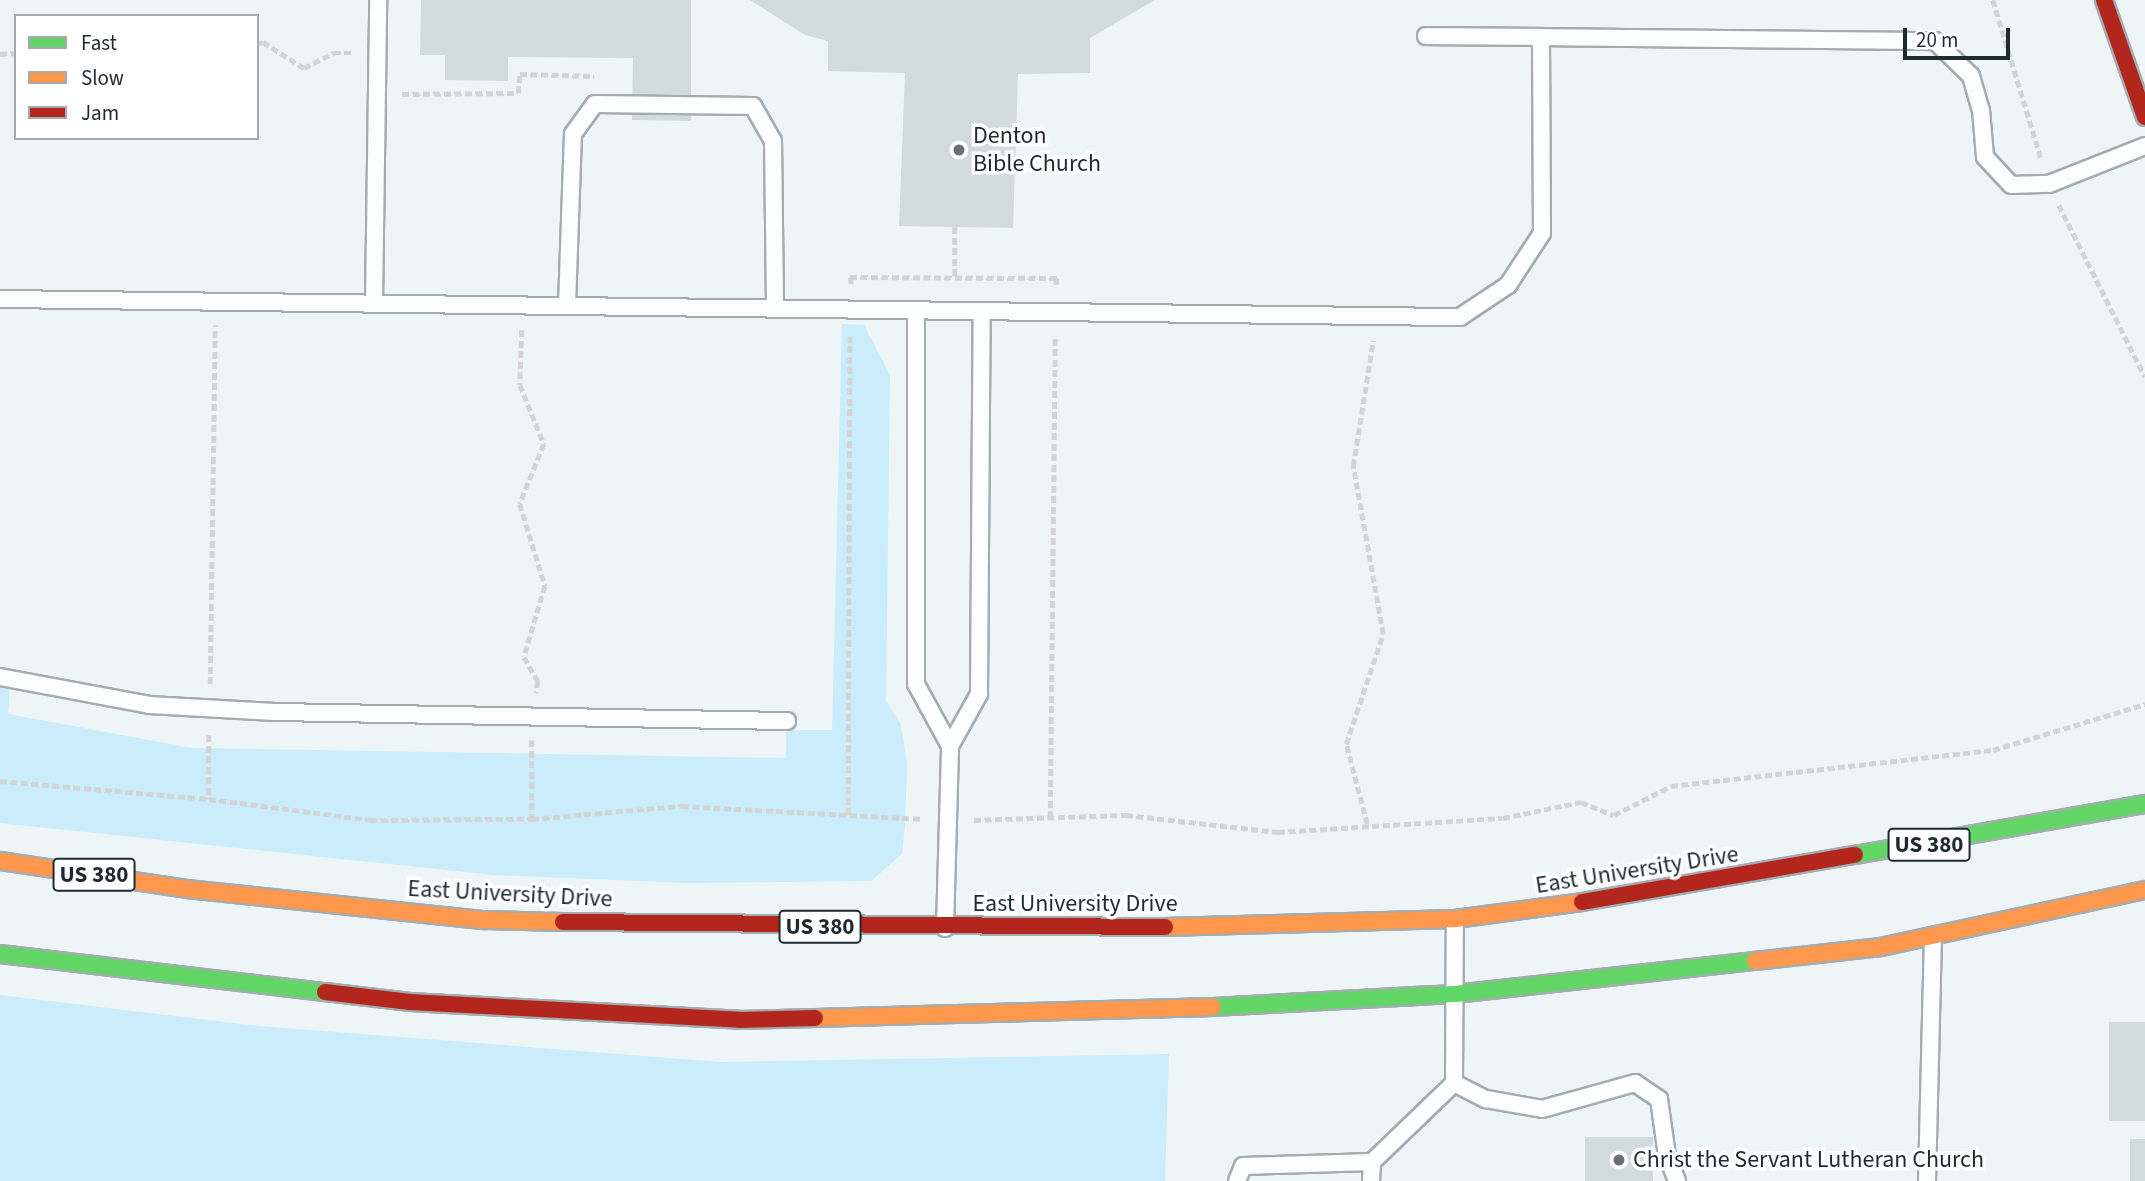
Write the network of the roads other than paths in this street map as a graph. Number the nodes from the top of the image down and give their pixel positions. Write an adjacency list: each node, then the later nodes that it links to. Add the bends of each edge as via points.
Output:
1 (378, 0): 8 (lane)
2 (2104, 0): 5 (main road)
3 (1426, 36): 4 (lane)
4 (1541, 37): 6 (lane, via 1935,41 1971,76 1981,110 1985,157 2011,185 2049,184); 12 (lane, via 1542,233 1508,285 1460,317)
5 (2145, 117)
6 (2145, 146)
7 (0, 299): 8 (lane)
8 (374, 303): 9 (lane)
9 (567, 305): 10 (lane); 10 (lane, via 573,134 595,104 753,106 773,141)
10 (775, 308): 11 (lane)
11 (916, 310): 12 (lane); 15 (lane, via 916,684)
12 (982, 311): 15 (lane, via 979,694)
13 (0, 677): 14 (lane, via 149,705 532,720)
14 (788, 721)
15 (950, 746): 20 (lane)
16 (2145, 804): 19 (main road, East University Drive / US 380, via 1789,869)
17 (0, 861): 20 (main road, East University Drive / US 380, via 187,889 485,920)
18 (2145, 890): 21 (main road)
19 (1455, 919): 20 (main road, East University Drive / US 380, via 1318,926); 23 (lane)
20 (945, 928)
21 (1933, 936): 23 (main road, via 1881,947); 29 (lane)
22 (0, 954): 23 (main road, via 410,1002 740,1020 1147,1010)
23 (1455, 994): 24 (lane)
24 (1454, 1083): 25 (lane); 28 (lane, via 1486,1099 1542,1109 1635,1083 1659,1099 1667,1156)
25 (1372, 1162): 26 (lane, via 1243,1166); 27 (lane)
26 (1237, 1181)
27 (1371, 1181)
28 (1677, 1181)
29 (1927, 1181)

